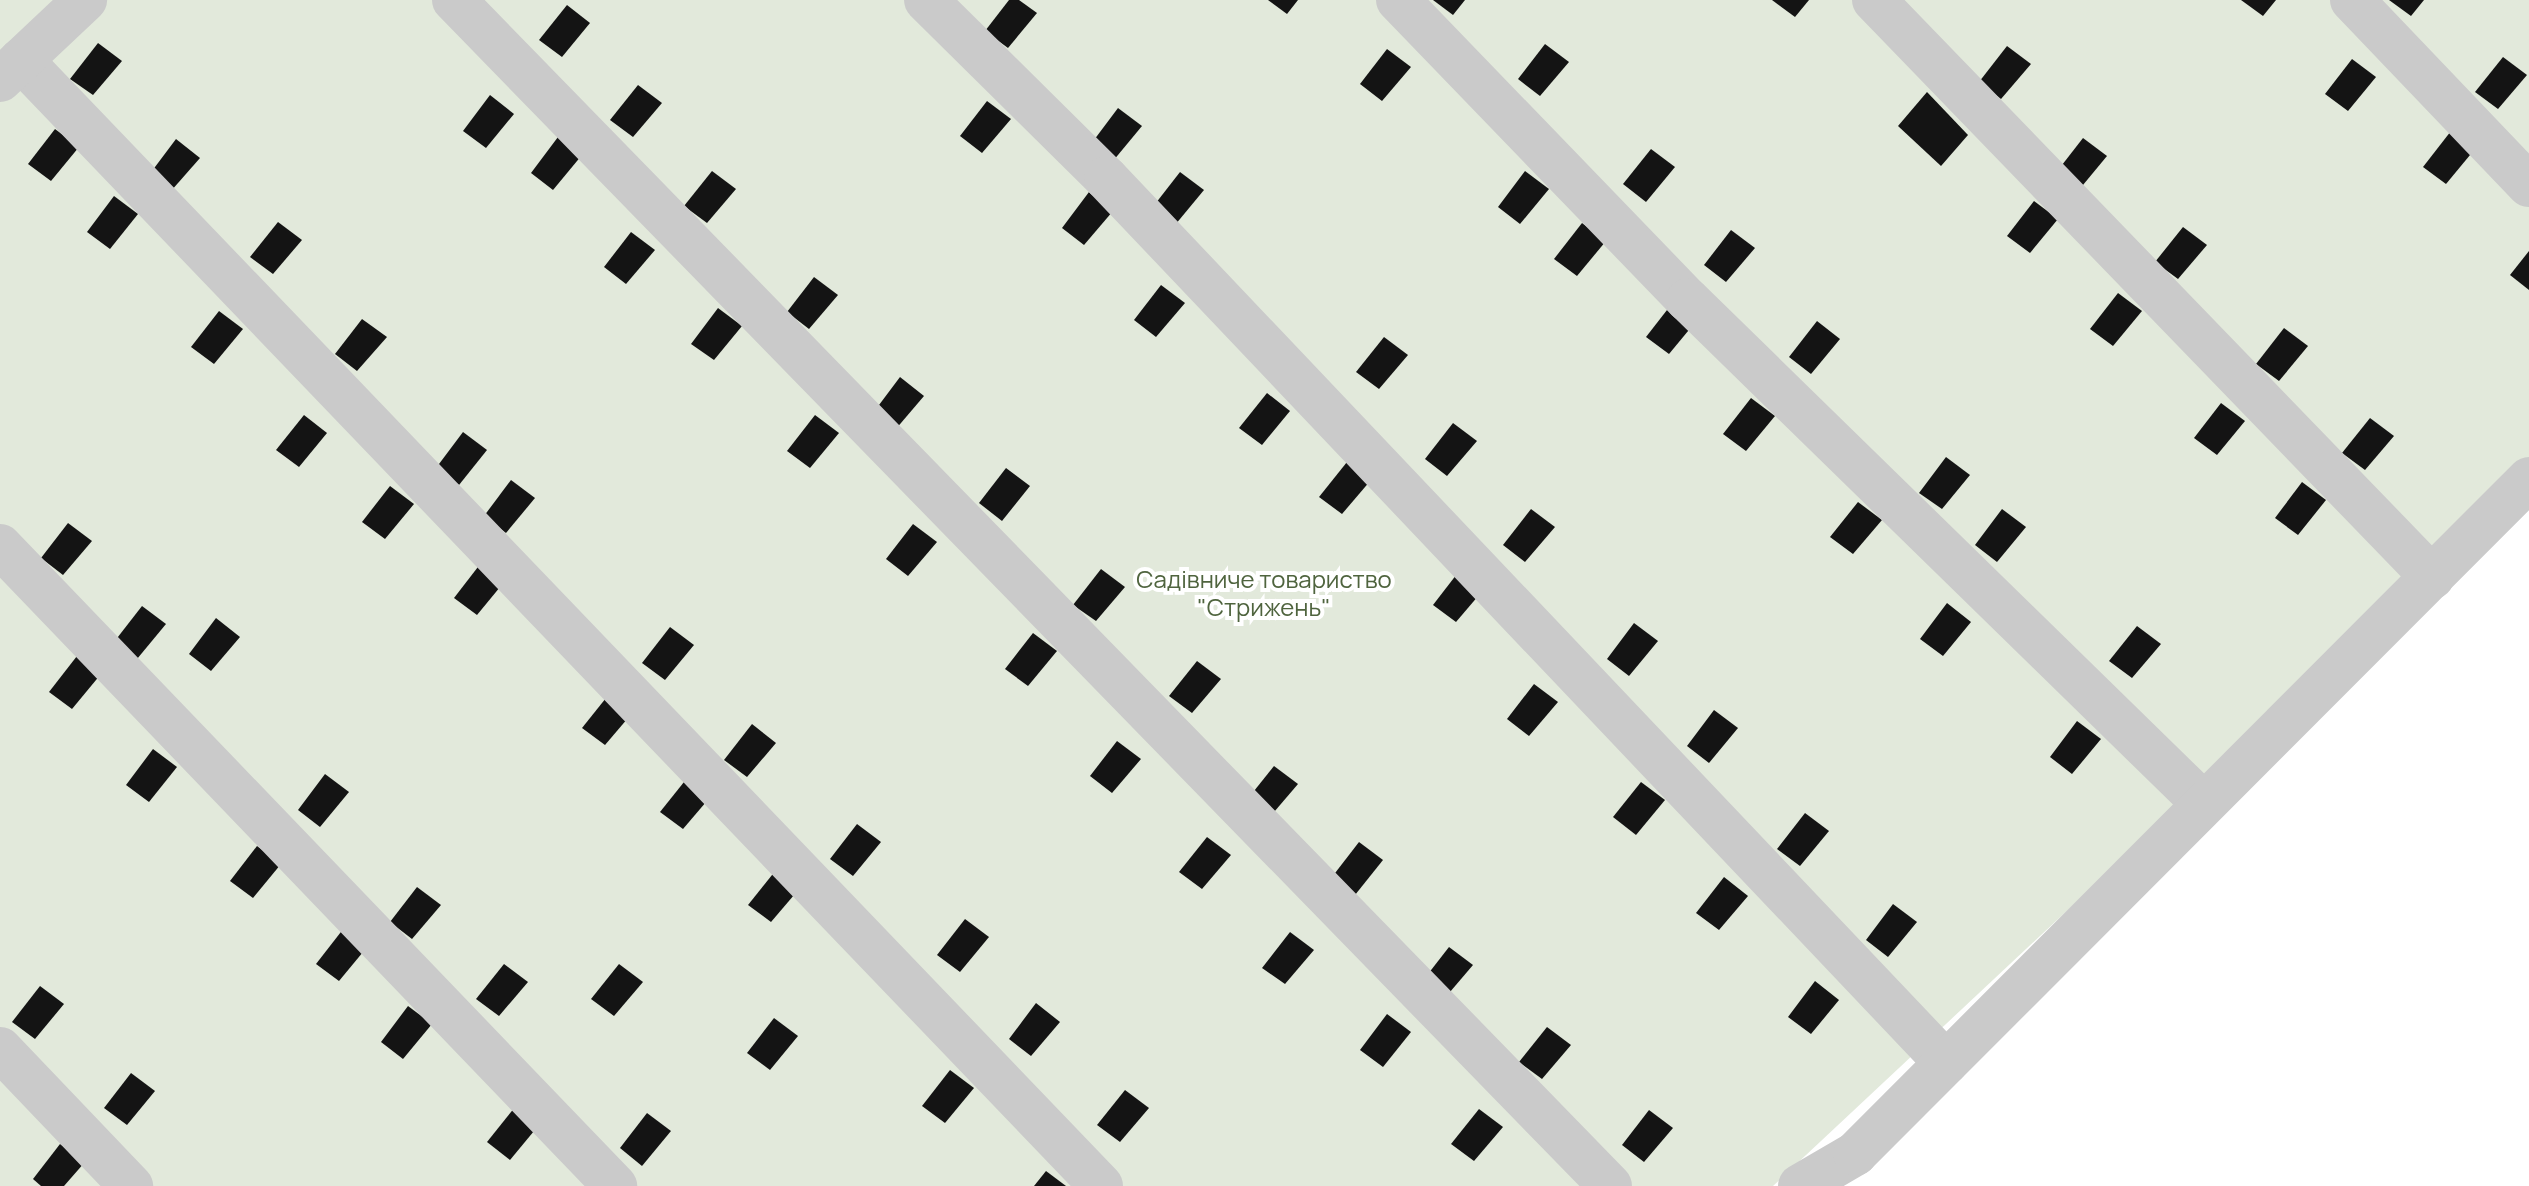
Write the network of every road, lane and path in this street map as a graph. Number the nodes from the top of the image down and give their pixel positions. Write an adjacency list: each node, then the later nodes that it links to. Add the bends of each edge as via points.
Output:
1 (85, 0): 7 (street)
2 (454, 0): 18 (street)
3 (926, 0): 14 (street, via 1106,178)
4 (1398, 0): 12 (street, via 1688,300)
5 (1874, 0): 11 (street)
6 (2352, 0): 8 (street)
7 (10, 70): 17 (street)
8 (2529, 185)
9 (2529, 479): 11 (street)
10 (0, 546): 16 (street)
11 (2432, 577): 12 (street)
12 (2204, 804): 14 (street)
13 (0, 1049): 15 (street)
14 (1946, 1063): 19 (street, via 1855,1154)
15 (131, 1186)
16 (615, 1186)
17 (1101, 1186)
18 (1610, 1186)
19 (1800, 1186)

